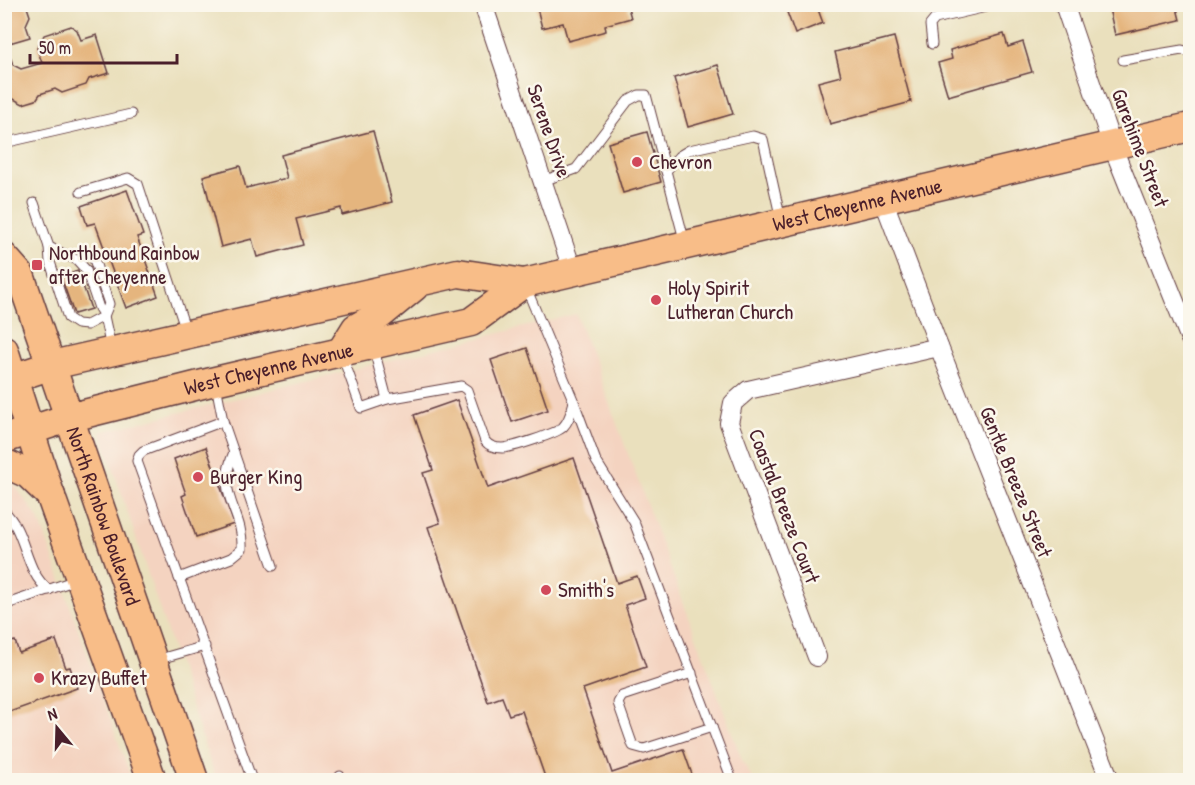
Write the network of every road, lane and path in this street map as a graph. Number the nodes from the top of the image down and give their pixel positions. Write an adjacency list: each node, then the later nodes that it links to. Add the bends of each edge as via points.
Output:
1 (483, 4): 12 (street, Serene Drive)
2 (999, 4): 4 (lane, via 935,19 930,25)
3 (1064, 4): 10 (street, Garehime Street)
4 (932, 44)
5 (1191, 52): 6 (lane, via 1182,50)
6 (1123, 60)
7 (131, 114): 9 (lane)
8 (1191, 127): 10 (main road, West Cheyenne Avenue)
9 (4, 143)
10 (1112, 145): 14 (main road, West Cheyenne Avenue); 26 (street, Garehime Street)
11 (666, 171): 12 (lane, via 646,95 639,94 628,101 576,169); 16 (lane, via 689,150 753,136 763,139); 17 (lane)
12 (543, 181): 21 (street, Serene Drive)
13 (81, 192): 25 (lane, via 128,178 138,184)
14 (883, 199): 16 (main road, West Cheyenne Avenue); 28 (street, Gentle Breeze Street)
15 (34, 203): 18 (lane)
16 (782, 223): 17 (main road, West Cheyenne Avenue)
17 (686, 245): 21 (main road, West Cheyenne Avenue)
18 (49, 247): 24 (lane, via 82,264); 24 (lane, via 68,318 87,325)
19 (92, 253): 24 (lane, via 109,304)
20 (4, 256): 32 (main road, North Rainbow Boulevard, via 20,275)
21 (573, 272): 23 (main road, West Cheyenne Avenue)
22 (417, 283): 23 (main road, West Cheyenne Avenue, via 458,273); 25 (main road, West Cheyenne Avenue); 31 (main road, via 381,314 356,328)
23 (524, 283): 27 (main road, West Cheyenne Avenue, via 471,322); 36 (lane)
24 (104, 316): 30 (lane)
25 (187, 336): 30 (main road, West Cheyenne Avenue)
26 (1191, 339)
27 (372, 344): 31 (main road, West Cheyenne Avenue); 35 (lane)
28 (939, 347): 50 (street, Coastal Breeze Court, via 748,390 733,403 729,423); 58 (street, Gentle Breeze Street)
29 (4, 350): 33 (main road, North Rainbow Boulevard)
30 (112, 352): 32 (main road, West Cheyenne Avenue)
31 (341, 352): 34 (main road, West Cheyenne Avenue); 35 (lane, via 361,408)
32 (52, 365): 33 (main road, West Cheyenne Avenue); 37 (main road, North Rainbow Boulevard)
33 (9, 380): 39 (main road, North Rainbow Boulevard)
34 (215, 381): 37 (main road, West Cheyenne Avenue); 38 (lane)
35 (387, 399): 36 (lane, via 461,386 485,441 489,446 502,448 562,429)
36 (574, 402): 52 (lane, via 596,460 634,522)
37 (68, 418): 39 (main road, West Cheyenne Avenue); 51 (main road, North Rainbow Boulevard)
38 (223, 421): 40 (lane); 45 (lane, via 142,451 137,461)
39 (17, 435): 42 (main road, North Rainbow Boulevard)
40 (234, 452): 44 (lane); 45 (lane, via 226,483 242,549 231,558)
41 (4, 463): 42 (main road, via 28,474)
42 (51, 497): 46 (main road, North Rainbow Boulevard)
43 (4, 511): 47 (lane, via 13,519 39,582)
44 (273, 566)
45 (179, 578): 49 (lane)
46 (80, 579): 47 (lane); 54 (main road, North Rainbow Boulevard)
47 (49, 590): 48 (lane)
48 (4, 605)
49 (205, 646): 51 (lane); 56 (lane)
50 (817, 657)
51 (153, 661): 55 (main road, North Rainbow Boulevard)
52 (692, 674): 53 (lane); 53 (lane, via 622,696 618,704 633,746 644,749)
53 (712, 727): 57 (lane)
54 (152, 780)
55 (194, 780)
56 (252, 780)
57 (732, 780)
58 (1110, 780)

